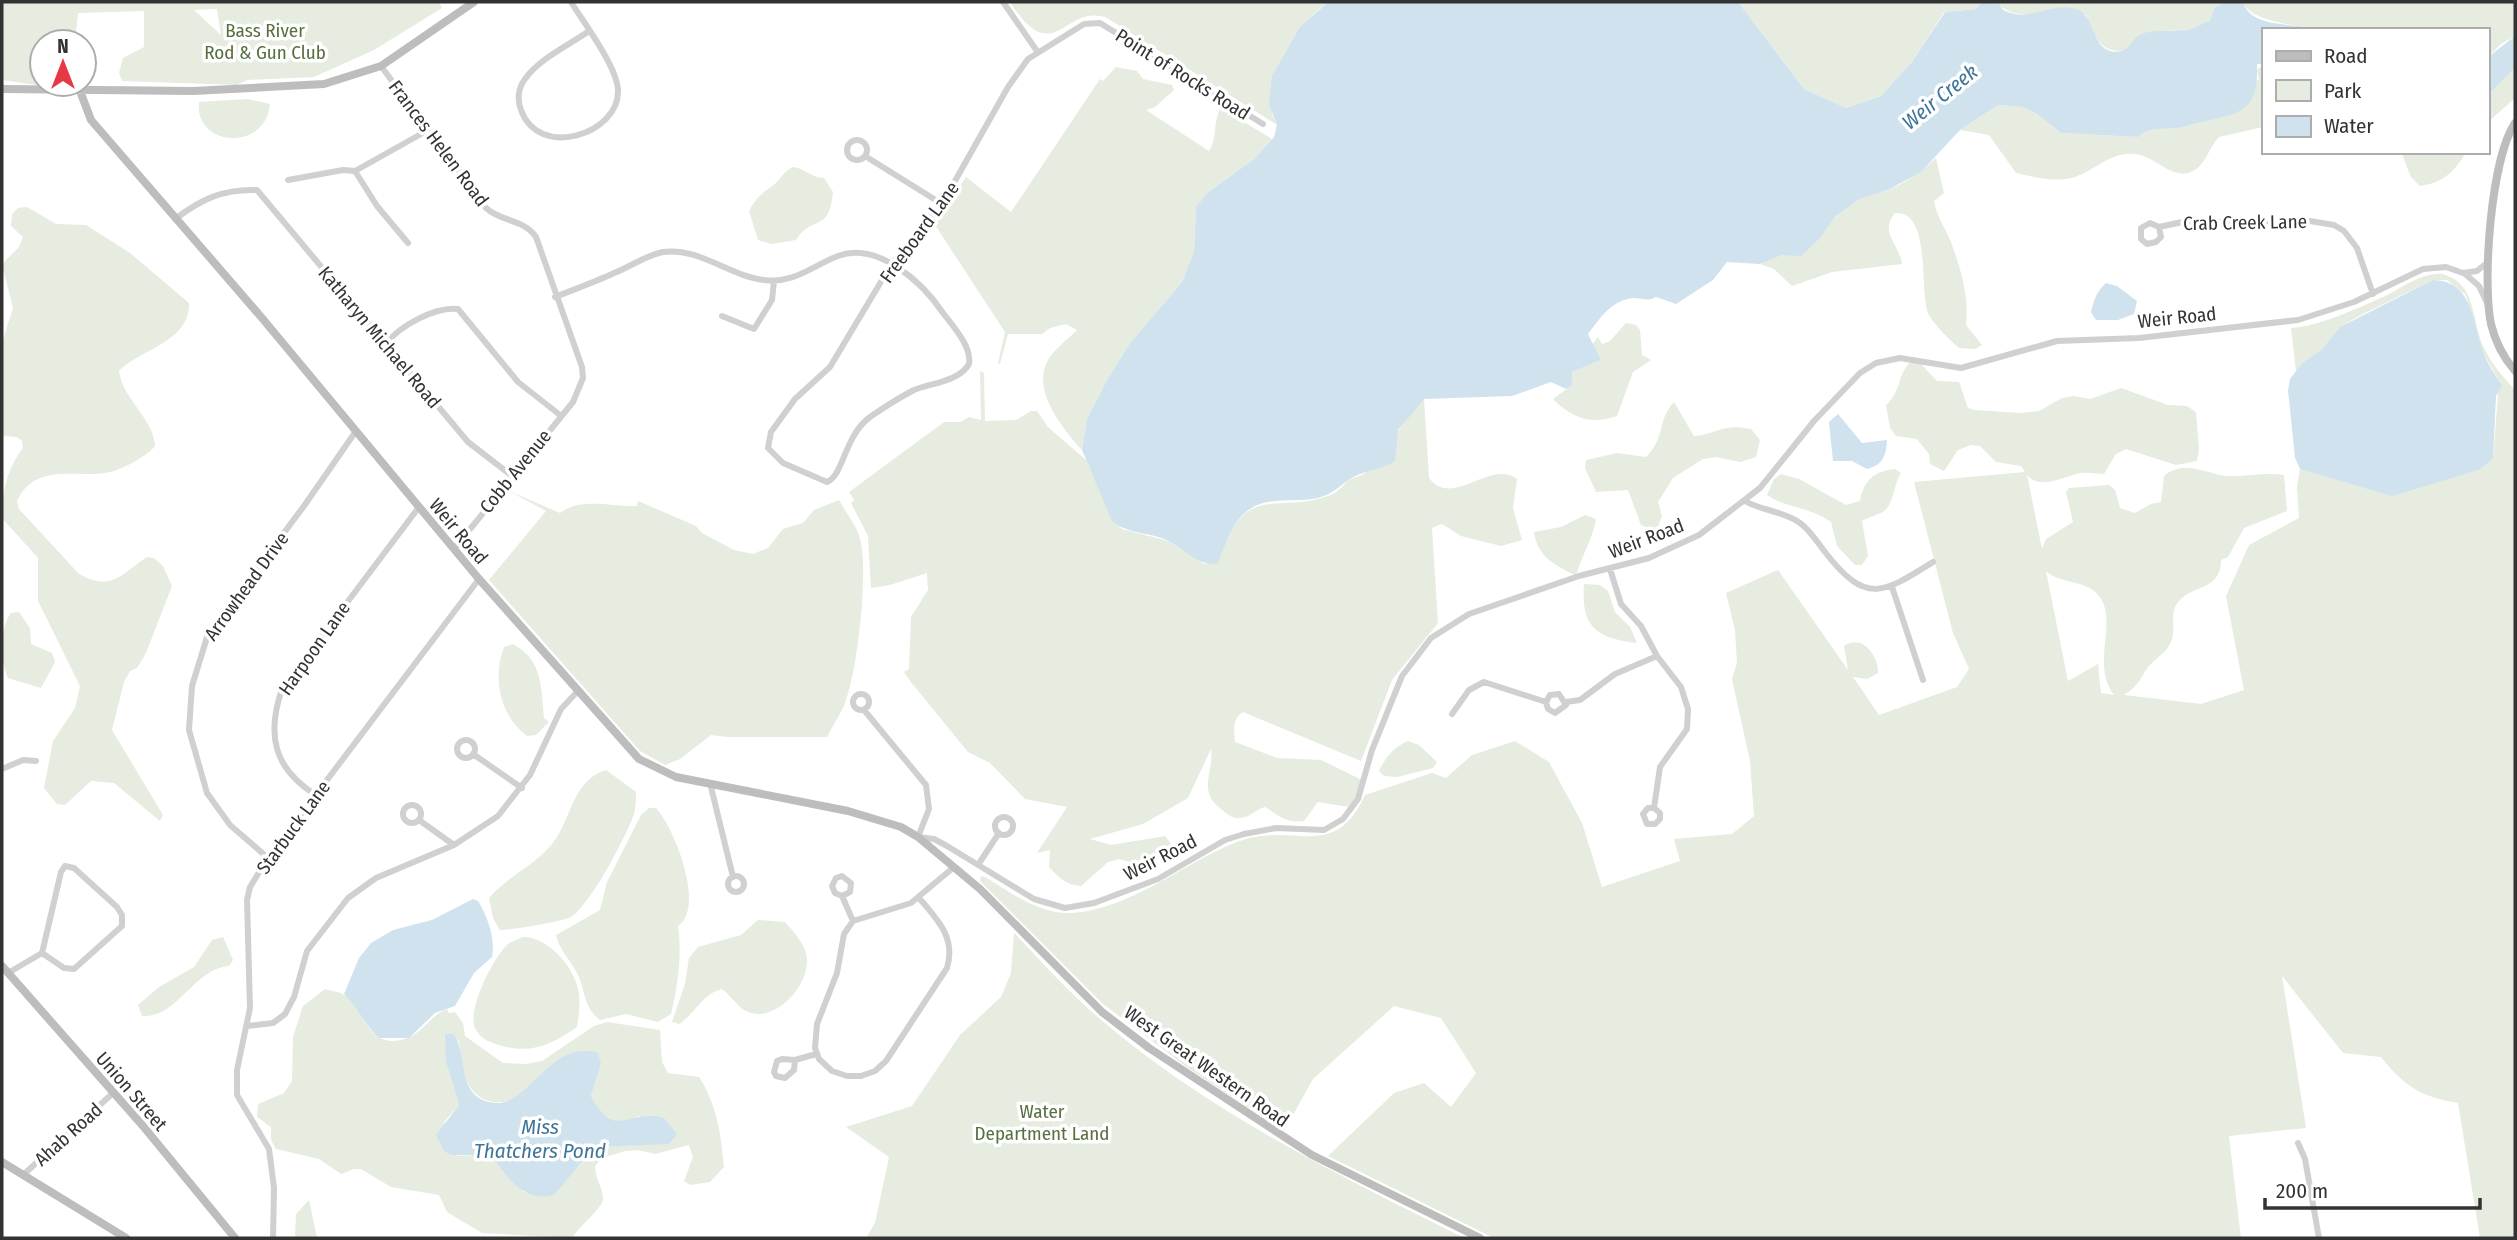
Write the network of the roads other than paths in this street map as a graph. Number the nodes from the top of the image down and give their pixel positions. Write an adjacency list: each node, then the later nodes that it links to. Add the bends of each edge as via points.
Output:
1 (474, 2): 7 (street)
2 (571, 2): 5 (street)
3 (1003, 2): 6 (street)
4 (1102, 24): 6 (street, Freeboard Lane, via 1084,24); 13 (street, Point of Rocks Road)
5 (589, 31): 5 (street, via 530,73 521,86 523,115 545,136 561,139 576,135 600,122 616,105 616,79)
6 (1037, 51): 18 (street, Freeboard Lane, via 1008,87)
7 (381, 66): 10 (street, via 303,87); 14 (street, Frances Helen Road)
8 (2, 89): 9 (street)
9 (28, 90)
10 (98, 91)
11 (83, 98): 19 (street, Weir Road, via 91,120)
12 (2515, 123): 22 (street, via 2498,173)
13 (1263, 124)
14 (430, 129): 16 (street); 27 (street, Frances Helen Road, via 486,208 533,232)
15 (865, 156): 18 (street)
16 (355, 172): 17 (street); 21 (street)
17 (288, 180)
18 (943, 204): 23 (street, Freeboard Lane)
19 (175, 219): 30 (street, Katharyn Michael Road, via 209,196 257,190); 34 (street, Weir Road)
20 (2159, 227): 26 (street, Crab Creek Lane, via 2182,222 2310,221 2334,225 2357,248)
21 (408, 243)
22 (2488, 261): 24 (street, via 2477,271); 28 (street)
23 (891, 265): 23 (street, Freeboard Lane, via 830,368 771,432 768,449 783,463 820,482 831,481 838,474 850,440 861,425 904,395 956,375 969,364 967,350 934,299); 25 (street, via 867,254 848,253 798,276)
24 (2463, 273): 26 (street, Weir Road, via 2430,267); 28 (street, via 2479,286)
25 (774, 281): 27 (street, via 739,275 693,254 662,252); 29 (street, via 772,300 754,329)
26 (2373, 294): 36 (street, Weir Road, via 2298,320 2151,337 2057,341 1972,367 1886,359 1869,366 1840,394)
27 (555, 297): 32 (street, Frances Helen Road, via 582,367)
28 (2488, 304): 31 (street, via 2495,337)
29 (722, 316)
30 (386, 344): 33 (street, via 394,334 438,312 448,308 462,312 518,382); 35 (street, Katharyn Michael Road, via 468,442)
31 (2515, 372)
32 (577, 394): 33 (street, Cobb Avenue)
33 (560, 415): 35 (street, Cobb Avenue)
34 (356, 431): 37 (street, Weir Road); 61 (street, Arrowhead Drive, via 208,634 192,686 189,730 207,793 230,825)
35 (511, 475): 38 (street, Cobb Avenue)
36 (1745, 501): 40 (street, Weir Road, via 1682,544); 42 (street, via 1804,525 1845,579 1869,587)
37 (419, 507): 38 (street, Weir Road); 55 (street, Harpoon Lane, via 282,689 273,723 278,752 296,781)
38 (454, 549): 41 (street, Weir Road)
39 (1933, 562): 42 (street)
40 (1610, 569): 43 (street, via 1621,604 1641,626); 62 (street, Weir Road, via 1469,614 1431,638 1397,688 1358,799 1331,828 1265,829 1235,837 1158,879 1078,907 1045,904)
41 (479, 579): 45 (street, Weir Road); 55 (street, Starbuck Lane)
42 (1892, 587): 44 (street)
43 (1657, 656): 47 (street, via 1615,674 1586,697); 56 (street, via 1681,687 1688,720 1683,736 1660,767)
44 (1923, 680)
45 (577, 692): 53 (street, Weir Road, via 639,758 676,777); 54 (street, via 561,709)
46 (1546, 702): 47 (street, via 1556,694); 47 (street, via 1555,713 1564,710); 49 (street, via 1484,682 1469,690)
47 (1566, 702)
48 (864, 710): 59 (street, via 926,785 929,809)
49 (1452, 714)
50 (473, 754): 54 (street)
51 (36, 761): 52 (street, via 15,762)
52 (2, 769)
53 (710, 783): 59 (street, Weir Road, via 872,817); 64 (street)
54 (522, 788): 60 (street, via 498,816)
55 (316, 795): 61 (street, Starbuck Lane)
56 (1654, 808)
57 (419, 820): 60 (street)
58 (999, 834): 62 (street)
59 (918, 837): 62 (street, Weir Road, via 934,839); 63 (street, Weir Road)
60 (454, 845): 70 (street, via 376,878 348,898 307,951 285,1014 273,1023)
61 (268, 858): 70 (street, Starbuck Lane, via 247,900)
62 (978, 865)
63 (954, 867): 66 (street); 80 (street, West Great Western Road, via 1102,1012 1160,1056 1312,1155)
64 (733, 877)
65 (842, 896): 67 (street)
66 (919, 898): 67 (street, via 889,913); 71 (street, via 944,929 950,945 940,982 875,1071 840,1075)
67 (853, 921): 71 (street, via 844,934 837,973 817,1024)
68 (42, 953): 68 (street, via 61,872 65,866 74,868 117,907 122,926 74,969 64,968); 69 (street)
69 (5, 970): 73 (street, Union Street)
70 (247, 1026): 79 (street, Starbuck Lane, via 237,1070 237,1095 270,1149)
71 (816, 1054): 72 (street)
72 (795, 1060)
73 (114, 1093): 76 (street, Ahab Road); 78 (street, Union Street)
74 (2298, 1143): 81 (street)
75 (2, 1162): 76 (street)
76 (23, 1175): 77 (street)
77 (125, 1238)
78 (235, 1238)
79 (273, 1238)
80 (1480, 1238)
81 (2319, 1238)

